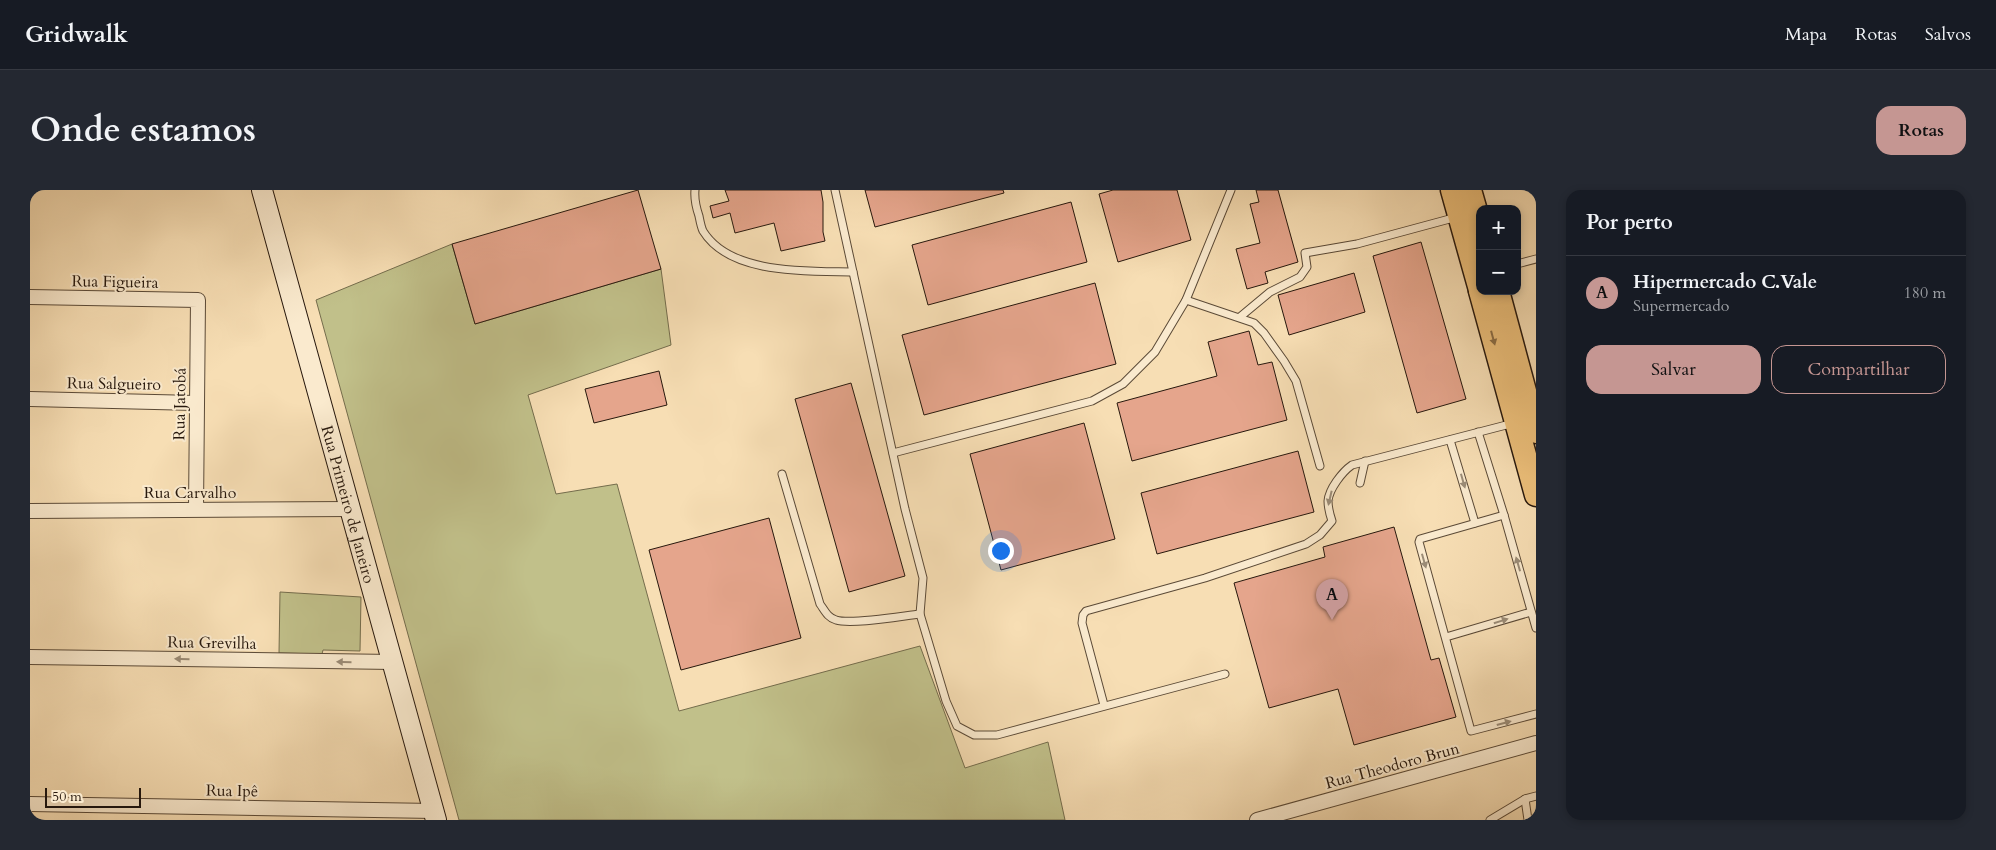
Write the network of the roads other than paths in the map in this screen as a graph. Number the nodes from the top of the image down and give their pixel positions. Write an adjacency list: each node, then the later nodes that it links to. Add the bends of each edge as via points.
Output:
1 (262, 190): 31 (street, Rua Primeiro de Janeiro)
2 (695, 190): 11 (lane, via 694,200 703,230 721,250 746,262 791,270)
3 (835, 190): 11 (lane)
4 (1231, 190): 16 (lane)
5 (1452, 190): 7 (main road)
6 (1470, 190): 7 (main road)
7 (1472, 218): 8 (main road); 17 (lane, via 1305,253 1307,267 1300,277 1270,292)
8 (1476, 255)
9 (1535, 261): 10 (lane)
10 (1521, 263)
11 (853, 272): 24 (lane)
12 (1484, 295): 18 (main road, one-way to 18)
13 (1499, 295): 18 (main road)
14 (30, 297): 15 (street, Rua Figueira)
15 (198, 300): 20 (street, Rua Jatobá)
16 (1186, 300): 17 (lane); 24 (lane, via 1155,352 1123,384 1092,401)
17 (1240, 317): 26 (lane, via 1254,322 1264,333 1296,381)
18 (1518, 378): 21 (main road)
19 (30, 399): 20 (street, Rua Salgueiro)
20 (196, 403): 30 (street, Rua Jatobá)
21 (1528, 424): 22 (lane); 29 (main road)
22 (1478, 432): 23 (lane); 33 (lane)
23 (1450, 440): 25 (lane); 34 (lane, one-way to 34)
24 (893, 452): 36 (lane, via 923,578)
25 (1365, 461): 28 (lane); 42 (lane, one-way to 42, via 1346,469 1333,487 1328,500 1332,521 1320,535 1306,544 1205,578 1086,611 1082,623)
26 (1320, 466)
27 (782, 474): 36 (lane, via 820,604 828,616 853,621)
28 (1360, 483)
29 (1536, 495)
30 (196, 509): 31 (street, Rua Carvalho); 32 (street, Rua Carvalho)
31 (350, 509): 40 (street, Rua Primeiro de Janeiro)
32 (30, 511)
33 (1504, 515): 34 (lane); 35 (lane, one-way to 33)
34 (1475, 523): 38 (lane, one-way to 38, via 1422,538 1419,542)
35 (1531, 612): 37 (lane); 38 (lane, one-way to 35)
36 (920, 614): 42 (lane, via 946,701 957,726 974,735 997,735)
37 (1536, 628)
38 (1446, 636): 43 (lane, one-way to 43, via 1471,732)
39 (30, 657): 40 (street, Rua Grevilha, one-way to 39)
40 (393, 662): 48 (street, Rua Primeiro de Janeiro)
41 (1224, 674): 42 (lane)
42 (1104, 705)
43 (1536, 714)
44 (1536, 743): 49 (street, Rua Theodoro Brun)
45 (1536, 796): 46 (lane)
46 (1525, 799): 50 (lane); 51 (lane)
47 (30, 804): 48 (street, Rua Ipê)
48 (435, 816)
49 (1257, 820)
50 (1490, 820)
51 (1528, 820)

